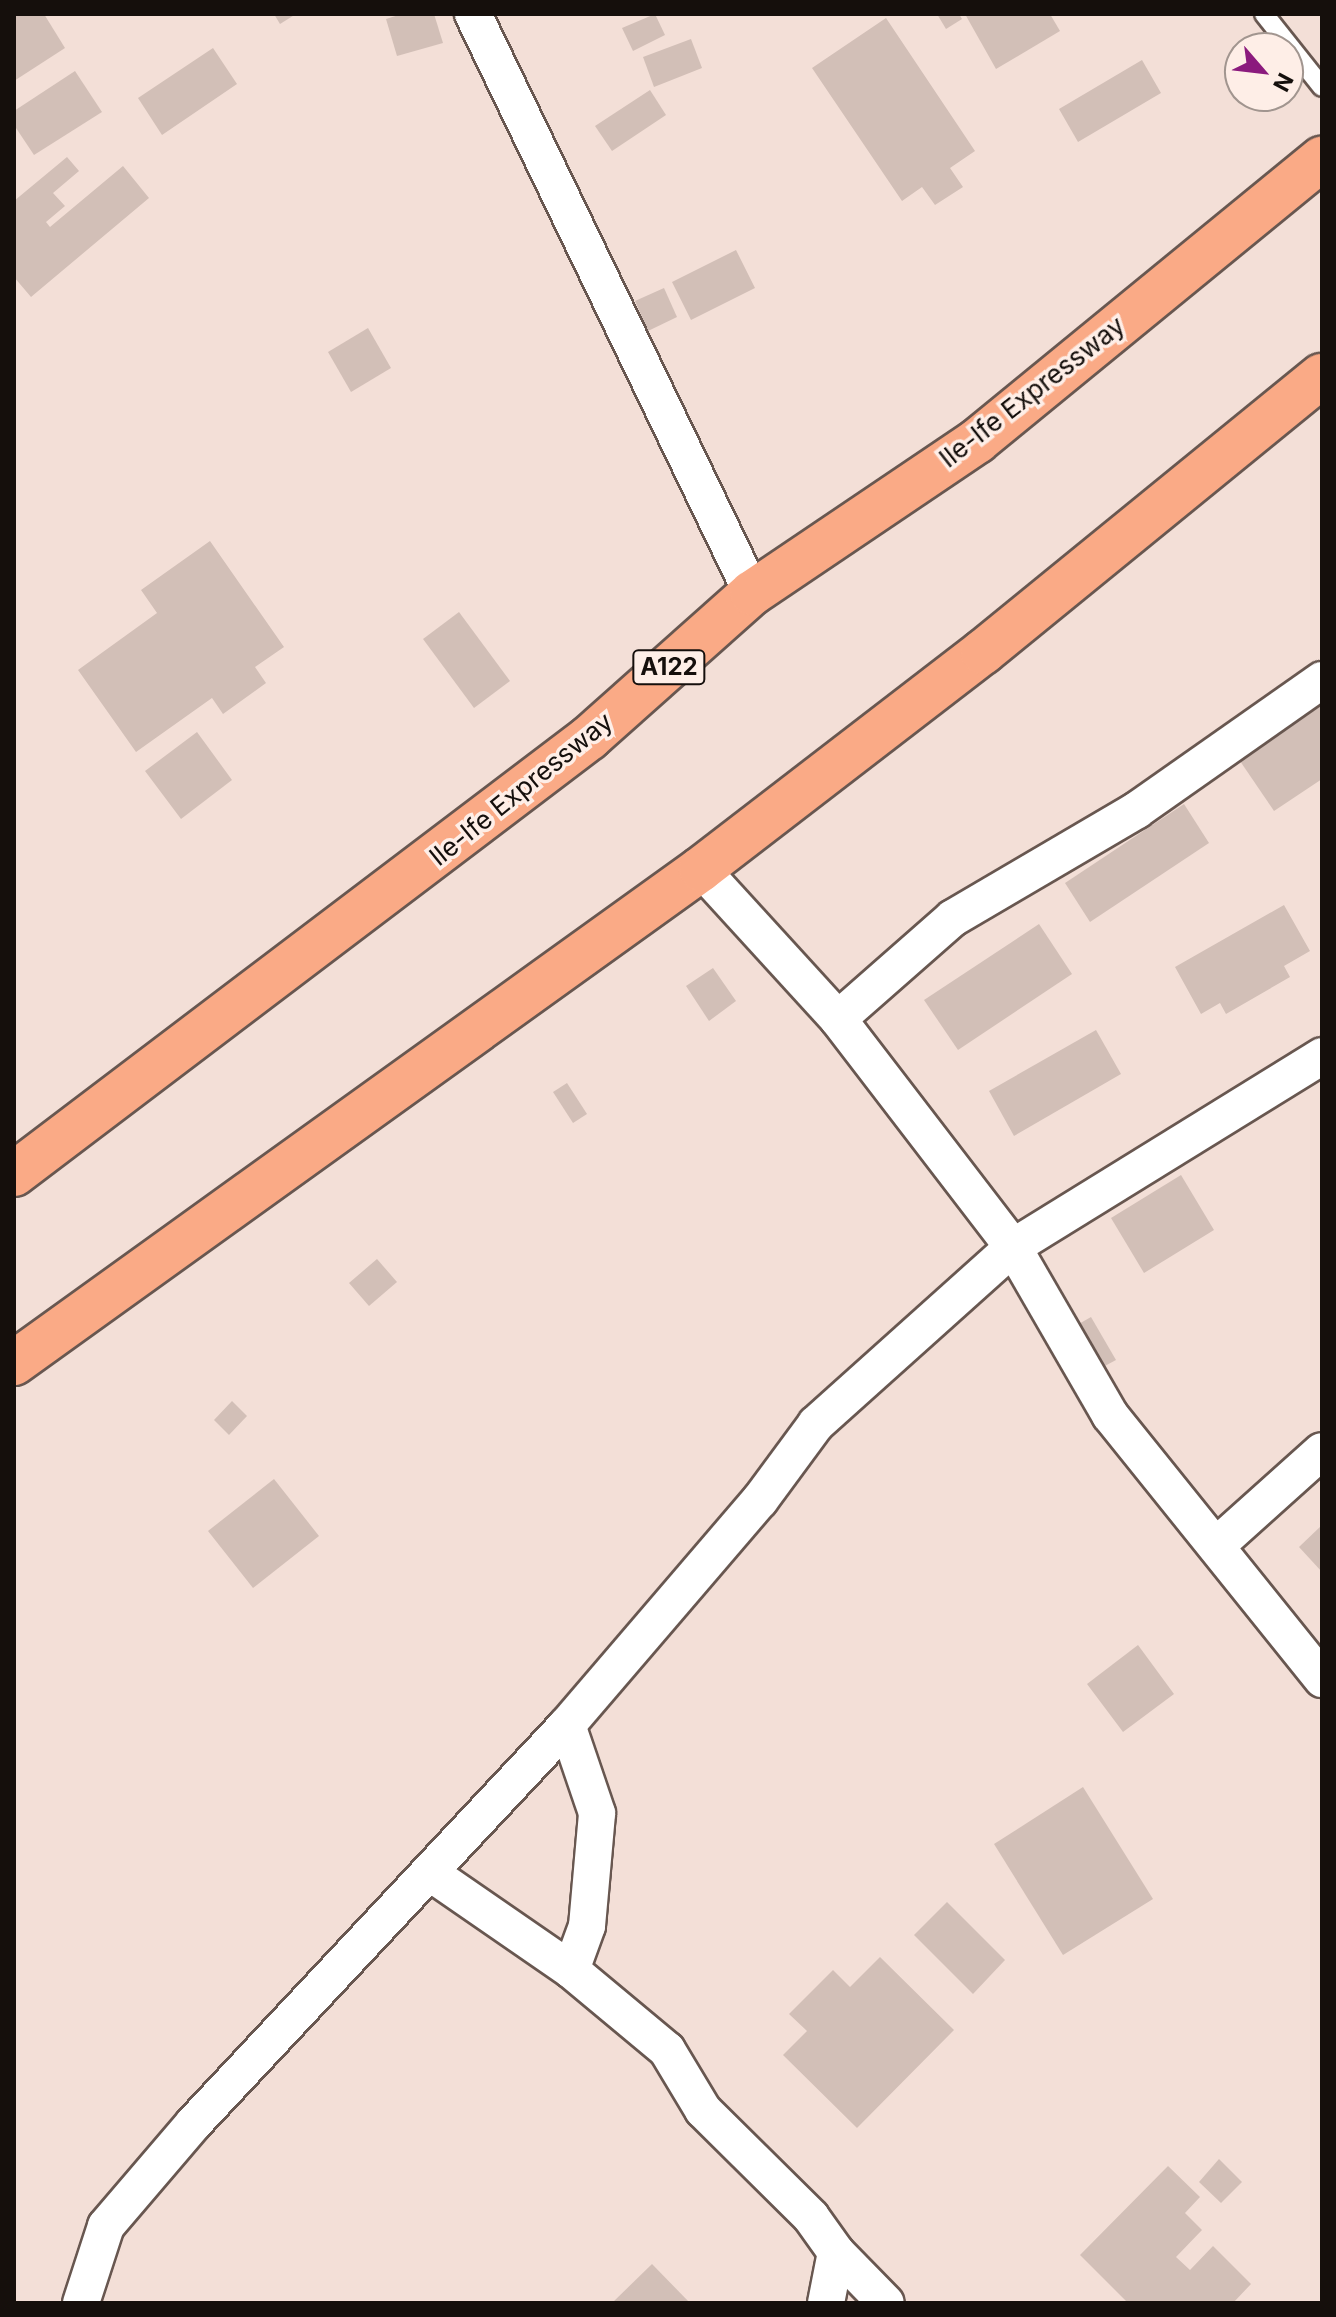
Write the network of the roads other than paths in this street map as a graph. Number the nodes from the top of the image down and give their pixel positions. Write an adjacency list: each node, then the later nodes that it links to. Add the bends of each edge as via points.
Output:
1 (473, 14): 6 (street)
2 (1264, 14): 3 (lane)
3 (1322, 87)
4 (1322, 159): 6 (highway, Ile-Ife Expressway / A122, via 977,441)
5 (1322, 376): 8 (highway, via 983,652)
6 (752, 593): 11 (highway, Ile-Ife Expressway / A122, via 589,738)
7 (1322, 680): 9 (street, via 1137,810 953,918)
8 (701, 869): 9 (street); 13 (highway)
9 (838, 1019): 12 (street)
10 (1322, 1056): 12 (street)
11 (14, 1174)
12 (1013, 1247): 15 (street, via 1110,1415); 17 (street, via 816,1424 760,1500)
13 (14, 1363)
14 (1322, 1451): 15 (street)
15 (1216, 1546): 16 (street)
16 (1322, 1679)
17 (567, 1725): 18 (street); 19 (street, via 597,1813 587,1926)
18 (429, 1872): 19 (street); 21 (street, via 194,2123 106,2226)
19 (571, 1970): 20 (street, via 667,2050 703,2110 811,2217)
20 (836, 2252): 22 (street); 23 (street)
21 (81, 2303)
22 (826, 2303)
23 (886, 2303)

